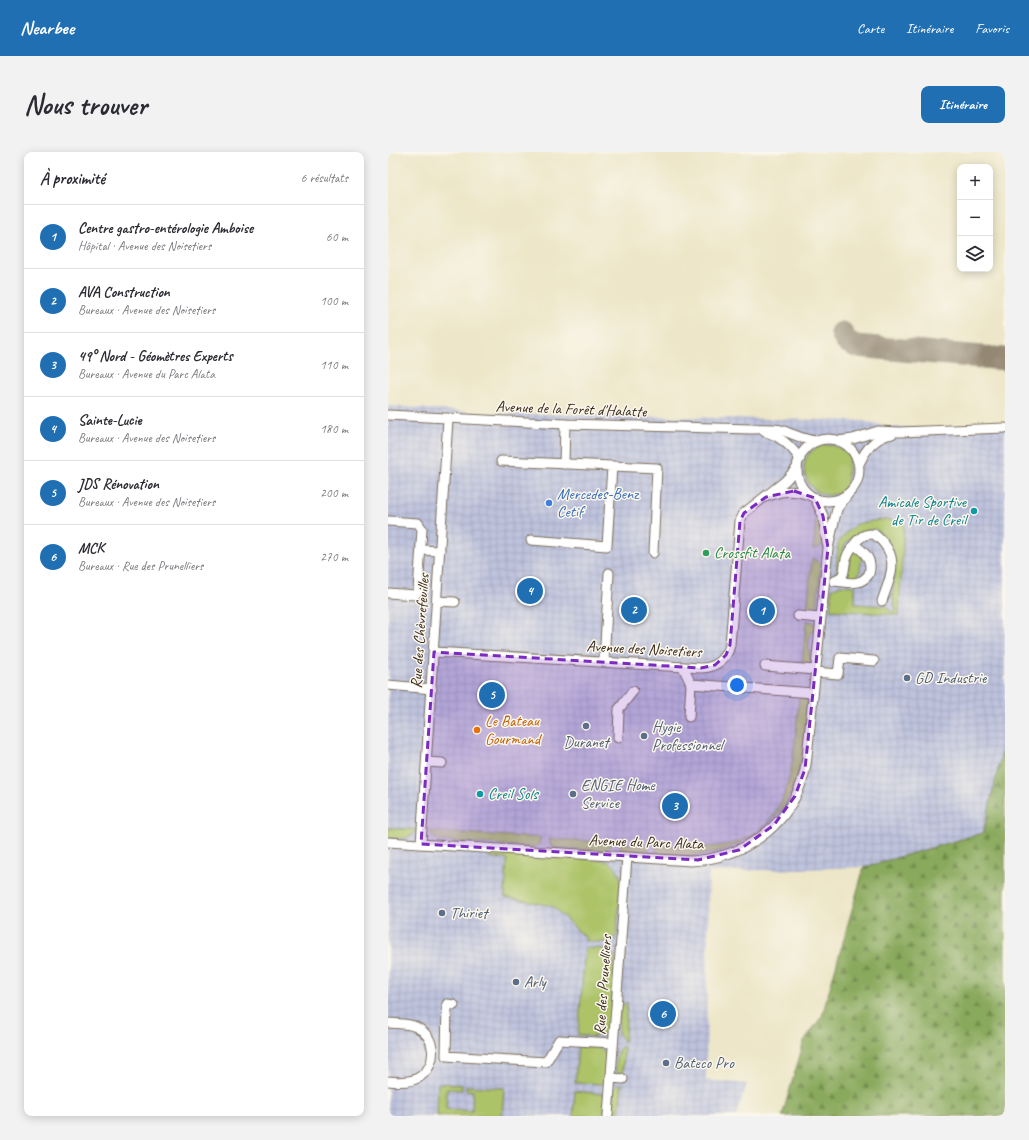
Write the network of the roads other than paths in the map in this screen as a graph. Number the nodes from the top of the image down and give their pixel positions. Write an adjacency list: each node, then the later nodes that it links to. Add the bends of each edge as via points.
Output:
1 (388, 415): 2 (street, Avenue de la Forêt d'Halatte)
2 (448, 419): 3 (street, Avenue de la Forêt d'Halatte); 22 (street, Rue des Chèvrefeuilles)
3 (565, 424): 5 (street, Avenue de la Forêt d'Halatte); 11 (street)
4 (1005, 428): 6 (street)
5 (752, 429): 7 (street, Avenue de la Forêt d'Halatte, via 776,429 803,439); 10 (street, Avenue de la Forêt d'Halatte, via 780,438 790,446)
6 (899, 432): 8 (street, via 878,431); 12 (street, via 876,440 866,450)
7 (817, 441): 8 (street); 10 (street, via 808,447)
8 (838, 441): 12 (street, via 852,451)
9 (501, 461): 11 (street)
10 (798, 463): 15 (street, via 799,481); 16 (street, Avenue des Noisetiers, via 789,477)
11 (564, 464): 13 (street)
12 (859, 464): 14 (street, via 857,482)
13 (612, 466): 18 (street, via 607,546); 23 (street, via 657,468)
14 (848, 494): 15 (street, via 832,501); 20 (street, Avenue du Parc Alata, via 836,509)
15 (812, 496): 16 (street, Avenue des Noisetiers, via 789,491); 20 (street, Avenue du Parc Alata, via 823,516)
16 (766, 497): 38 (street, Avenue des Noisetiers, via 744,513 740,521 729,650 711,667)
17 (388, 521): 21 (street, via 418,523 422,529)
18 (532, 540)
19 (854, 545): 26 (street, via 848,554 843,575); 26 (street, via 868,557 869,574 862,582 856,584); 29 (street, via 866,534 874,534 883,541 890,552 891,575)
20 (828, 548): 25 (street, Avenue du Parc Alata)
21 (422, 550): 22 (street); 27 (street, via 416,594)
22 (440, 551): 28 (street, Rue des Chèvrefeuilles)
23 (653, 553)
24 (609, 573): 36 (street)
25 (824, 580): 26 (street); 32 (street, Avenue du Parc Alata)
26 (836, 581)
27 (388, 593)
28 (437, 601): 30 (street); 33 (street, Rue des Chèvrefeuilles)
29 (882, 601)
30 (455, 602)
31 (798, 616): 32 (street)
32 (820, 618): 40 (street, Avenue du Parc Alata)
33 (434, 652): 34 (street, Avenue des Noisetiers); 43 (street, Rue des Chèvrefeuilles)
34 (585, 661): 36 (street, Avenue des Noisetiers); 39 (street)
35 (874, 661): 40 (street, via 840,658 838,674)
36 (604, 662): 38 (street, Avenue des Noisetiers)
37 (765, 666): 40 (street)
38 (683, 667): 41 (street)
39 (584, 670)
40 (816, 671): 45 (street, Avenue du Parc Alata)
41 (690, 684): 45 (street); 46 (street)
42 (388, 685): 43 (street)
43 (432, 688): 48 (street, Rue des Chèvrefeuilles)
44 (633, 691): 47 (street, via 619,709)
45 (813, 693): 52 (street, Avenue du Parc Alata, via 802,782 788,809 769,830 745,847 716,858 685,861)
46 (689, 717)
47 (618, 738)
48 (427, 762): 49 (street); 51 (street, Rue des Chèvrefeuilles)
49 (442, 763)
50 (388, 842): 51 (street, Avenue du Parc Alata)
51 (422, 844): 52 (street, Avenue du Parc Alata)
52 (628, 857): 55 (street, Rue des Prunelliers)
53 (454, 1005): 55 (street, via 447,1004 446,1056 546,1062 559,1040)
54 (388, 1023): 58 (street, via 420,1029 428,1038 433,1052 432,1060 421,1077 404,1082)
55 (613, 1043): 56 (street, Rue des Prunelliers)
56 (611, 1078): 57 (street); 59 (street, Rue des Prunelliers)
57 (623, 1079)
58 (388, 1081)
59 (608, 1116)

